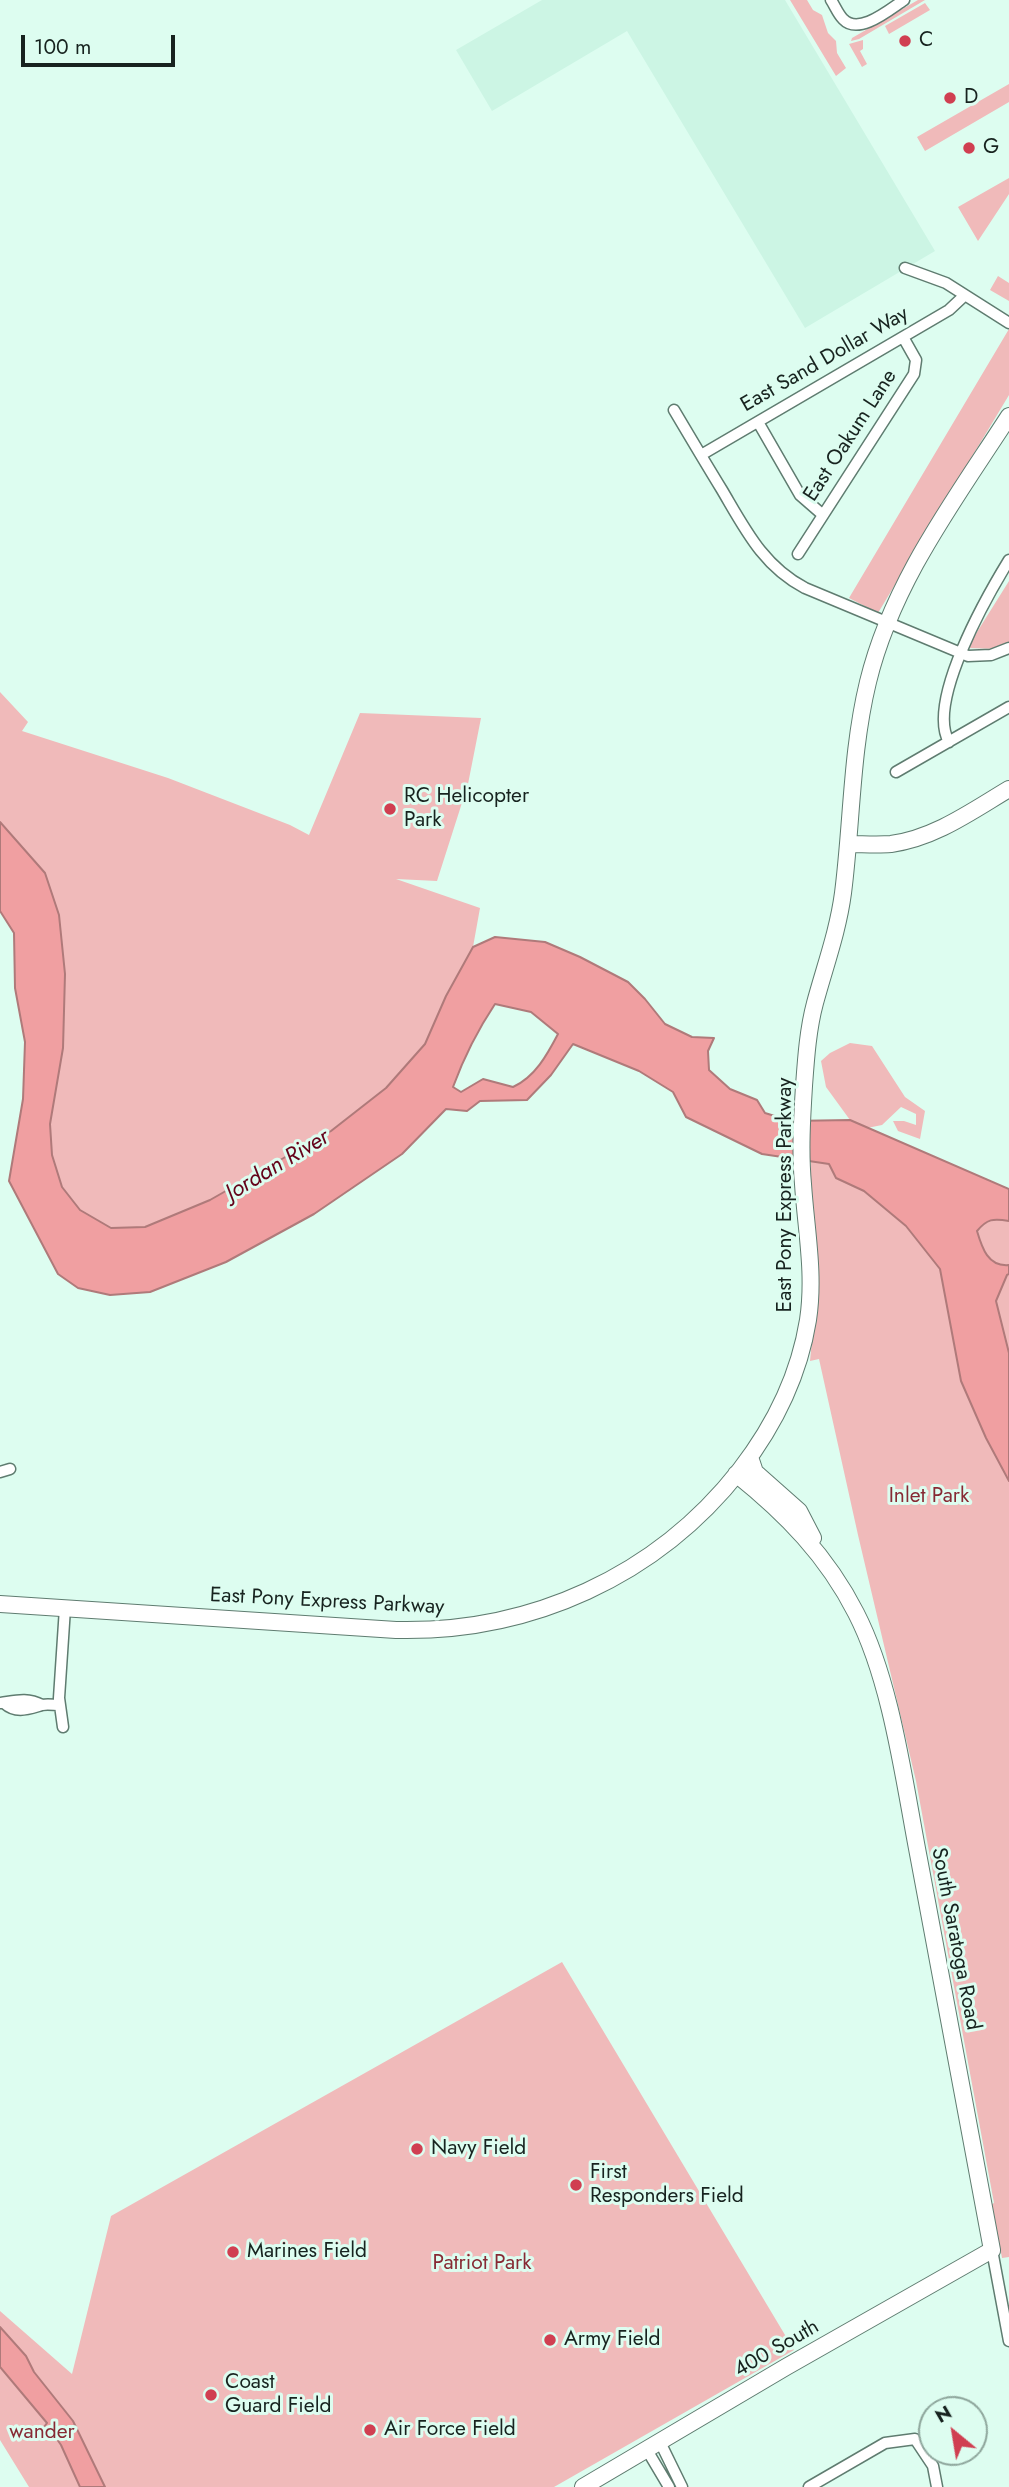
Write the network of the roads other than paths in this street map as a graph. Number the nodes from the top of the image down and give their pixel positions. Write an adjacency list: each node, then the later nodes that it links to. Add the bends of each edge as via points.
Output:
1 (831, 0): 2 (street, via 846,22 855,25)
2 (904, 0)
3 (905, 268): 4 (street, via 936,278)
4 (965, 295): 5 (street); 6 (street, East Sand Dollar Way, via 954,307)
5 (1009, 323)
6 (903, 337): 9 (street, East Sand Dollar Way); 11 (street, East Oakum Lane, via 915,356 916,371)
7 (674, 410): 10 (street)
8 (1009, 416): 14 (main road, East Pony Express Parkway, via 923,549)
9 (758, 422): 10 (street, East Sand Dollar Way); 11 (street, via 800,495)
10 (701, 455): 14 (street, via 752,543 778,571 805,588)
11 (823, 515): 12 (street, East Oakum Lane)
12 (799, 554)
13 (1009, 560): 16 (street)
14 (887, 621): 16 (street); 19 (main road, East Pony Express Parkway, via 867,685)
15 (1009, 648): 16 (street, via 982,657)
16 (961, 653): 18 (street, via 942,722)
17 (1009, 707): 18 (street)
18 (949, 742): 20 (street)
19 (855, 752): 22 (main road, East Pony Express Parkway); 23 (main road, East Pony Express Parkway, via 842,808)
20 (896, 772)
21 (1009, 789): 22 (main road, via 921,837 889,844)
22 (848, 844): 23 (main road, East Pony Express Parkway, via 839,923)
23 (829, 955): 24 (main road, East Pony Express Parkway, via 812,1015 803,1113 802,1164 811,1267 808,1320 785,1397)
24 (750, 1457): 25 (main road, East Pony Express Parkway); 26 (main road, via 755,1472 799,1511)
25 (736, 1474): 26 (main road, via 779,1510); 28 (main road, East Pony Express Parkway, via 690,1524 629,1569 574,1598 500,1621 396,1630)
26 (820, 1555): 32 (main road, South Saratoga Road, via 858,1615 884,1692)
27 (0, 1604): 28 (main road, East Pony Express Parkway)
28 (65, 1608): 30 (street)
29 (2, 1703): 30 (street, via 26,1700)
30 (59, 1705): 31 (street)
31 (63, 1727)
32 (992, 2250): 33 (street, South Saratoga Road); 34 (main road, 400 South)
33 (1009, 2341)
34 (654, 2446): 35 (main road, 400 South); 36 (street); 37 (street)
35 (583, 2487)
36 (669, 2487)
37 (682, 2487)
38 (808, 2487): 39 (street, via 885,2443 915,2439 933,2466)
39 (937, 2487)

